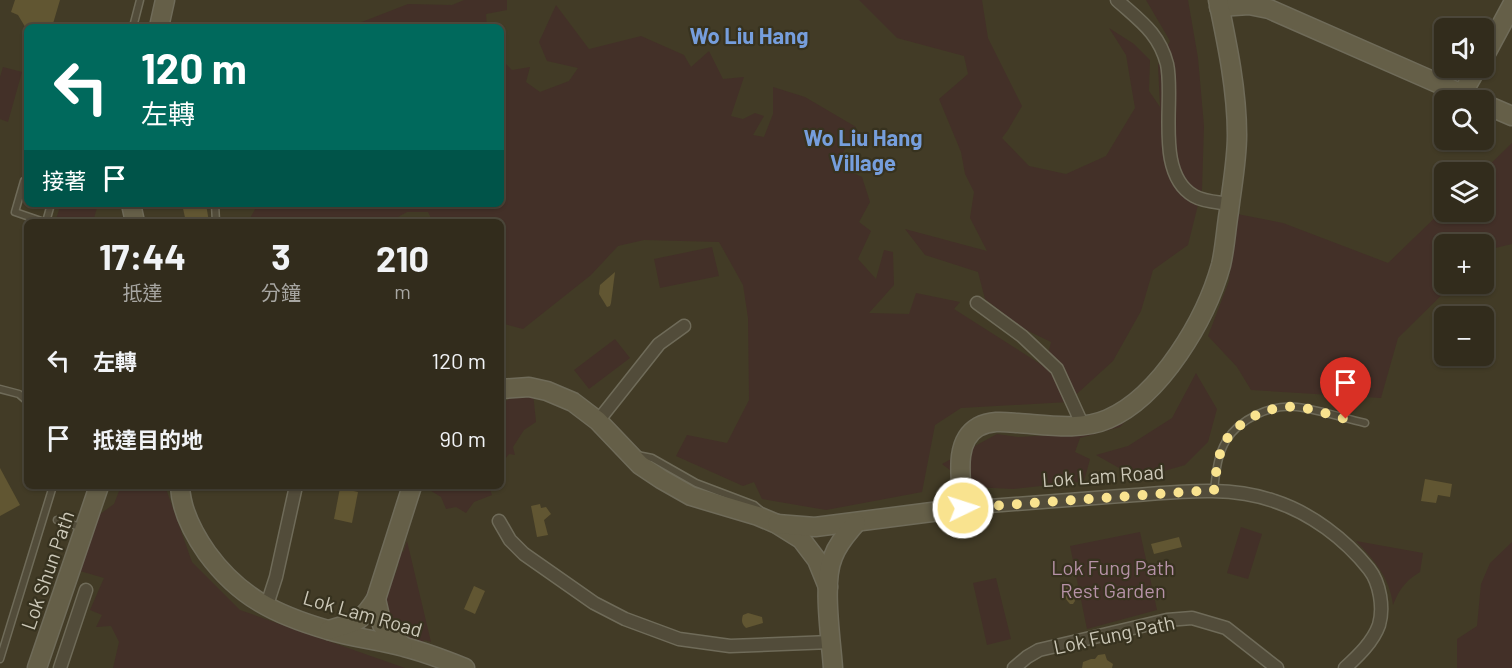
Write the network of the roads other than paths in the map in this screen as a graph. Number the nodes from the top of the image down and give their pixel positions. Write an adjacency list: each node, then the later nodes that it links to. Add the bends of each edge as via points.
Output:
1 (140, 0): 6 (lane)
2 (165, 0): 7 (street)
3 (1117, 0): 13 (street, via 1156,35 1167,65 1168,138 1179,179 1194,196)
4 (1218, 4): 9 (street, via 1269,9); 13 (street, via 1237,125)
5 (1512, 5): 8 (street)
6 (134, 24)
7 (160, 24)
8 (1494, 38)
9 (1451, 90)
10 (1494, 108): 11 (street)
11 (1512, 116)
12 (24, 181): 14 (lane, via 15,212)
13 (1230, 204): 22 (street, via 1217,278 1178,354 1132,405 1109,419)
14 (36, 219)
15 (977, 303): 22 (street, via 1022,336 1057,369)
16 (684, 326): 20 (street, via 659,344)
17 (0, 389): 19 (lane)
18 (504, 389): 20 (street, via 529,387 547,391 573,402)
19 (24, 398)
20 (598, 421): 34 (street, via 640,465 691,496)
21 (1365, 423): 28 (lane, via 1295,407 1265,410 1242,424 1226,441 1218,461)
22 (1083, 426): 29 (street, via 999,422 979,427 963,448)
23 (52, 489): 42 (lane)
24 (98, 489): 31 (street, Lok Shun Path)
25 (180, 489): 38 (street, via 189,523 201,544 230,581)
26 (295, 489): 38 (street)
27 (411, 489): 37 (street)
28 (1214, 490): 29 (street, Lok Lam Road); 49 (street, Lok Lam Road, via 1273,500 1305,515 1331,531 1372,573 1381,606 1378,625 1365,648)
29 (963, 508): 33 (street, Lok Lam Road)
30 (57, 520): 31 (lane)
31 (87, 520): 43 (street, Lok Shun Path)
32 (499, 521): 40 (street, via 524,554 594,603 679,639 730,646)
33 (856, 523): 34 (street, Lok Lam Road, via 815,527); 35 (street, via 832,559)
34 (777, 524): 35 (street, via 801,539 817,560)
35 (828, 588): 40 (street)
36 (86, 590): 44 (street)
37 (376, 599): 39 (street, via 359,621); 41 (street, via 382,625)
38 (266, 608): 39 (street, Lok Lam Road)
39 (328, 630): 41 (street, Lok Lam Road)
40 (831, 642): 46 (street)
41 (403, 646): 45 (street, Lok Lam Road)
42 (0, 659)
43 (37, 668)
44 (60, 668)
45 (465, 668)
46 (832, 668)
47 (1014, 668): 48 (street, Lok Fung Path, via 1038,650 1167,620 1192,618 1226,628)
48 (1277, 668)
49 (1346, 668)

